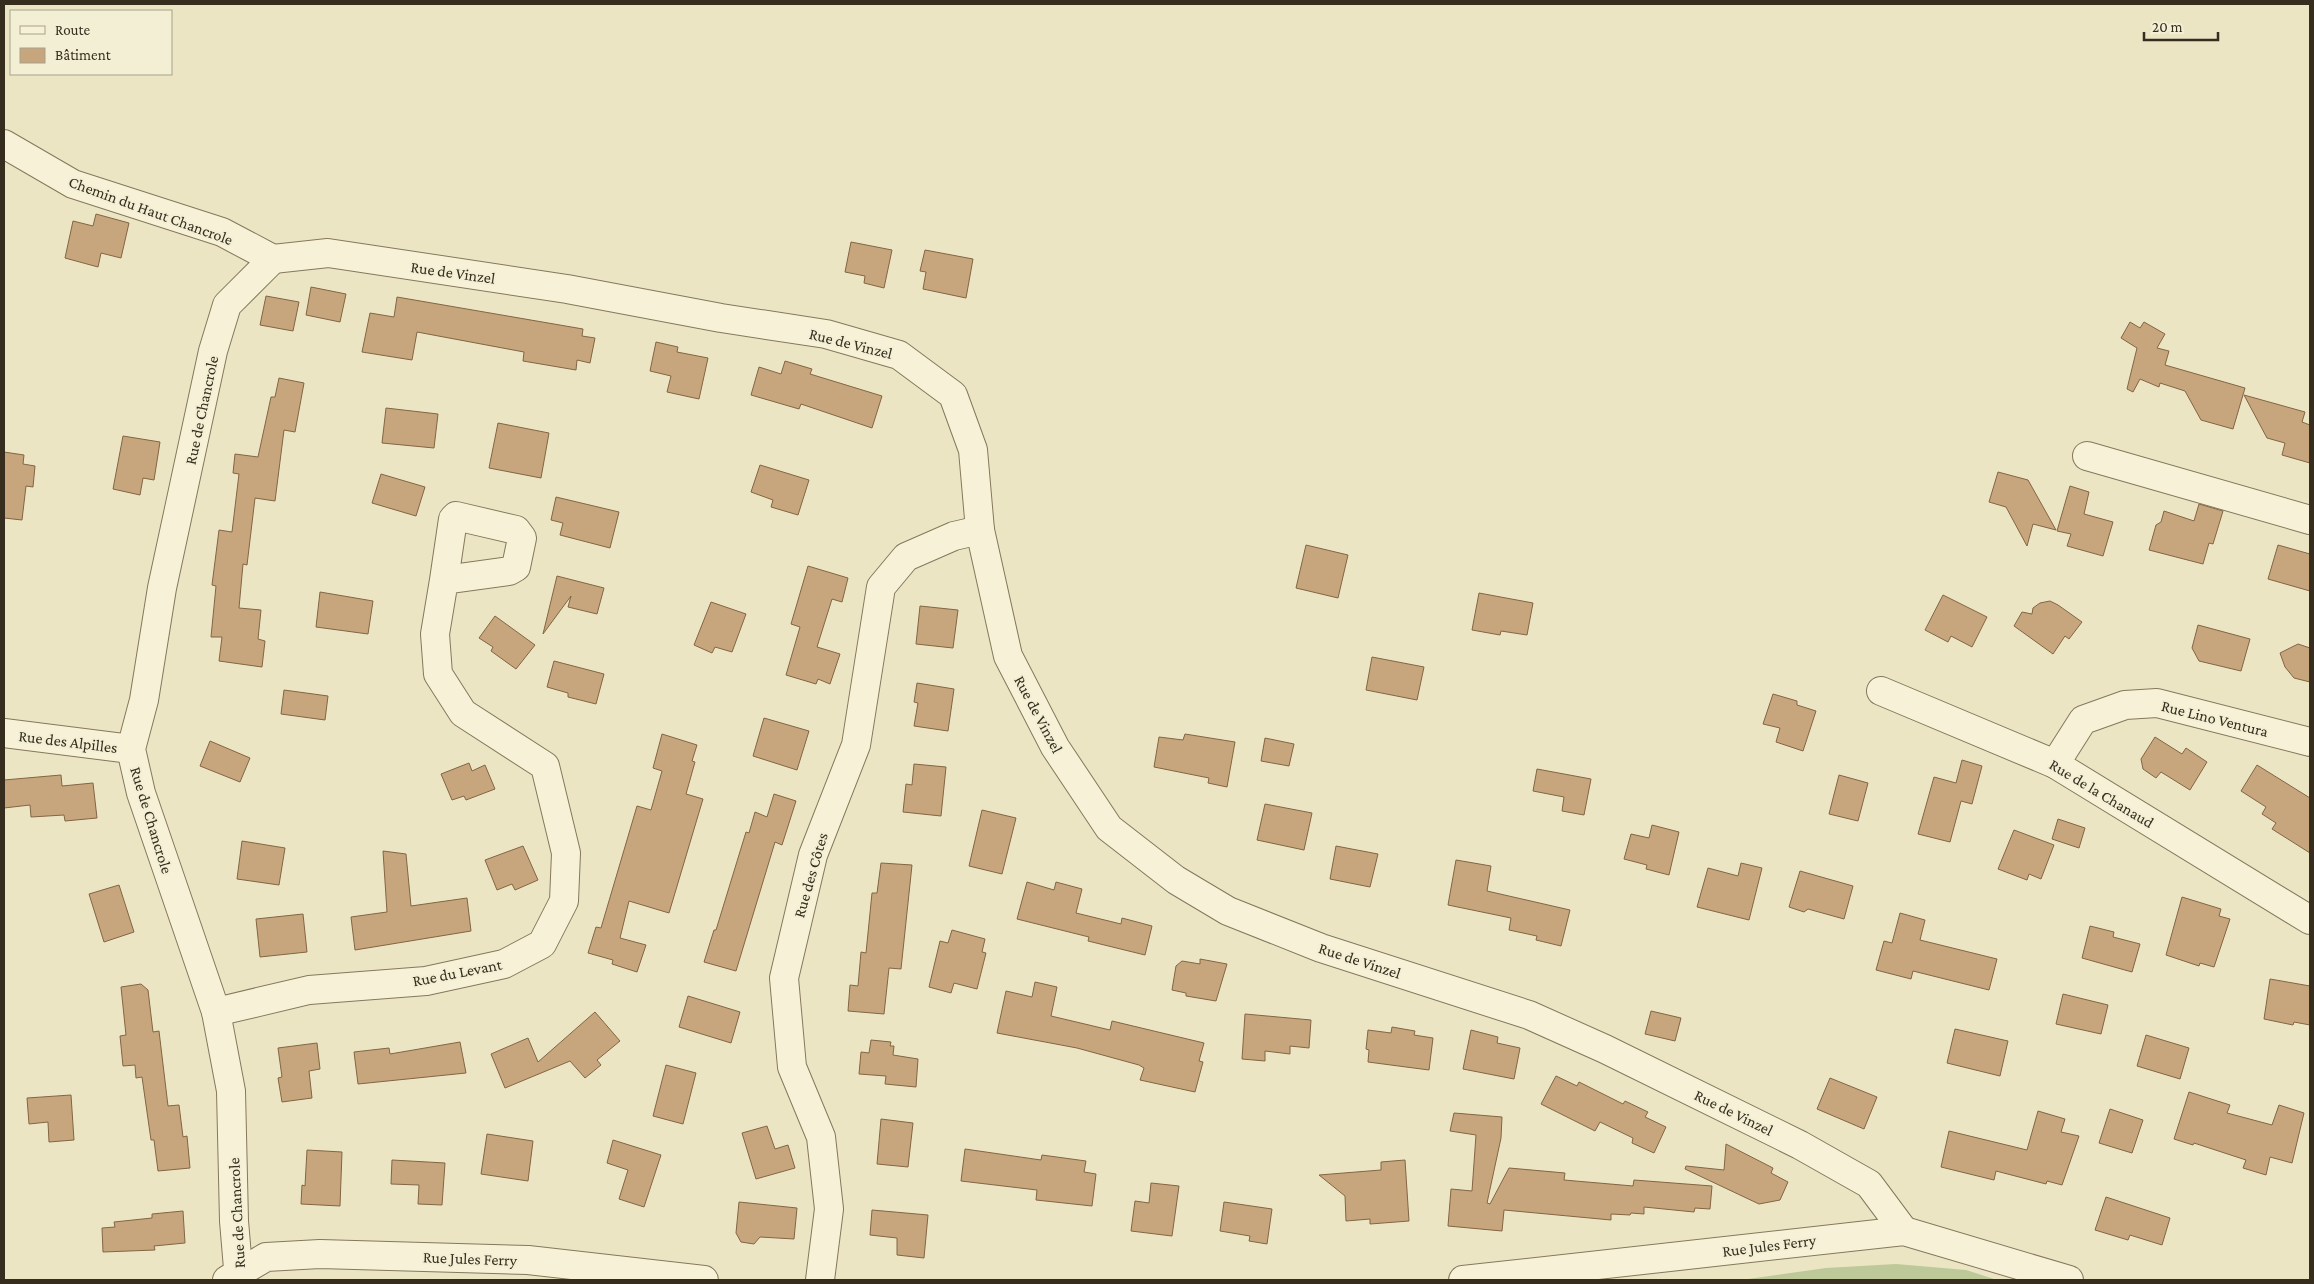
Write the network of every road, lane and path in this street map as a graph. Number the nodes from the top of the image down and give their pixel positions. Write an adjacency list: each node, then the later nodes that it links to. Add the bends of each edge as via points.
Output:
1 (4, 144): 2 (street, Chemin du Haut Chancrole, via 73,184 222,232)
2 (272, 259): 5 (street, Rue de Vinzel, via 328,253 558,287 826,334 899,354 952,396 974,450); 10 (street, Rue de Chancrole, via 227,305 213,351 162,588 144,700)
3 (2087, 456): 4 (street)
4 (2310, 520)
5 (980, 530): 14 (street, Rue de Vinzel, via 1008,656 1055,747 1110,828 1176,880 1228,911 1293,937 1529,1015 1605,1049 1800,1145 1869,1184); 17 (street, Rue des Côtes, via 954,536 906,557 881,588 856,745 813,854 784,978 792,1067 821,1137 830,1209)
6 (444, 580): 13 (street, Rue du Levant, via 435,634 438,674 463,713 545,766 566,853 564,901 542,944 504,964 426,981 309,990)
7 (1881, 691): 11 (street, Rue de la Chanaud)
8 (4, 732): 10 (street, Rue des Alpilles)
9 (2310, 742): 11 (street, Rue Lino Ventura, via 2157,703 2125,705 2083,720)
10 (132, 749): 13 (street, Rue de Chancrole, via 141,793)
11 (2055, 764): 12 (street, Rue de la Chanaud)
12 (2310, 920)
13 (216, 1012): 15 (street, Rue de Chancrole, via 231,1091)
14 (1904, 1231): 18 (street, Rue Jules Ferry); 19 (street, Rue Jules Ferry)
15 (235, 1278): 16 (street, Rue Jules Ferry, via 266,1258 320,1254 528,1260)
16 (704, 1280)
17 (820, 1280)
18 (1463, 1280)
19 (2069, 1280)

